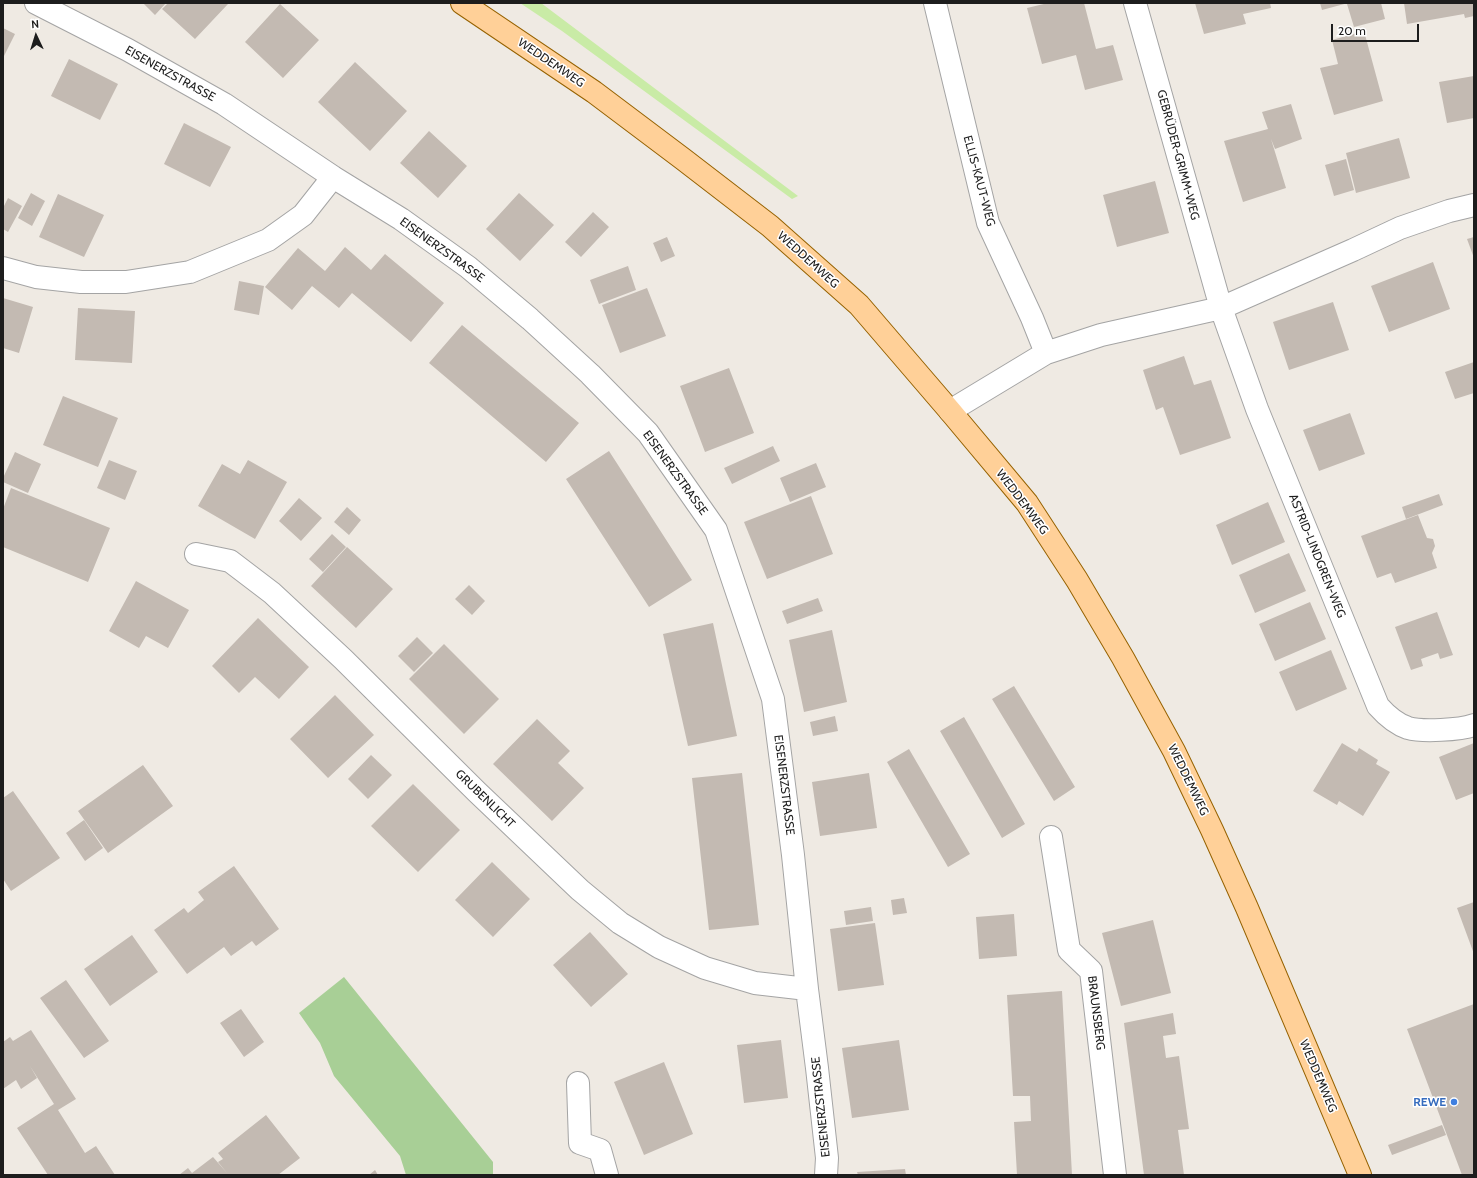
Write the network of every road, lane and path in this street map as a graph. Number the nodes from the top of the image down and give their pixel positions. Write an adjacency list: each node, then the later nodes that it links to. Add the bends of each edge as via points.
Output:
1 (36, 3): 5 (street, EISENERZSTRASSE, via 128,50 224,104)
2 (462, 3): 10 (main road, WEDDEMWEG, via 594,92 770,226 859,305)
3 (935, 3): 9 (street, ELLIS-KAUT-WEG, via 988,223)
4 (1135, 3): 8 (street, GEBRÜDER-GRIMM-WEG)
5 (333, 177): 7 (street, via 303,215 268,240 190,272 126,282 82,282 36,277); 14 (street, EISENERZSTRASSE, via 401,219 468,267 590,374 648,433 716,530 773,699)
6 (1474, 205): 8 (street, via 1400,228)
7 (3, 268)
8 (1221, 308): 9 (street, via 1101,335); 12 (street, ASTRID-LINDGREN-WEG, via 1257,409 1378,706 1388,717 1408,728 1442,730)
9 (1046, 352): 10 (street)
10 (950, 411): 19 (main road, WEDDEMWEG, via 1027,503 1081,587 1174,751 1244,901)
11 (196, 554): 14 (street, GRUBENLICHT, via 230,561 272,592 580,890 620,923 660,947 705,968 755,983)
12 (1474, 726)
13 (1051, 837): 18 (street, BRAUNSBERG, via 1070,950 1091,971)
14 (807, 989): 17 (street, EISENERZSTRASSE, via 827,1158)
15 (578, 1083): 16 (street, via 580,1143 600,1150)
16 (606, 1175)
17 (826, 1175)
18 (1115, 1175)
19 (1360, 1175)

